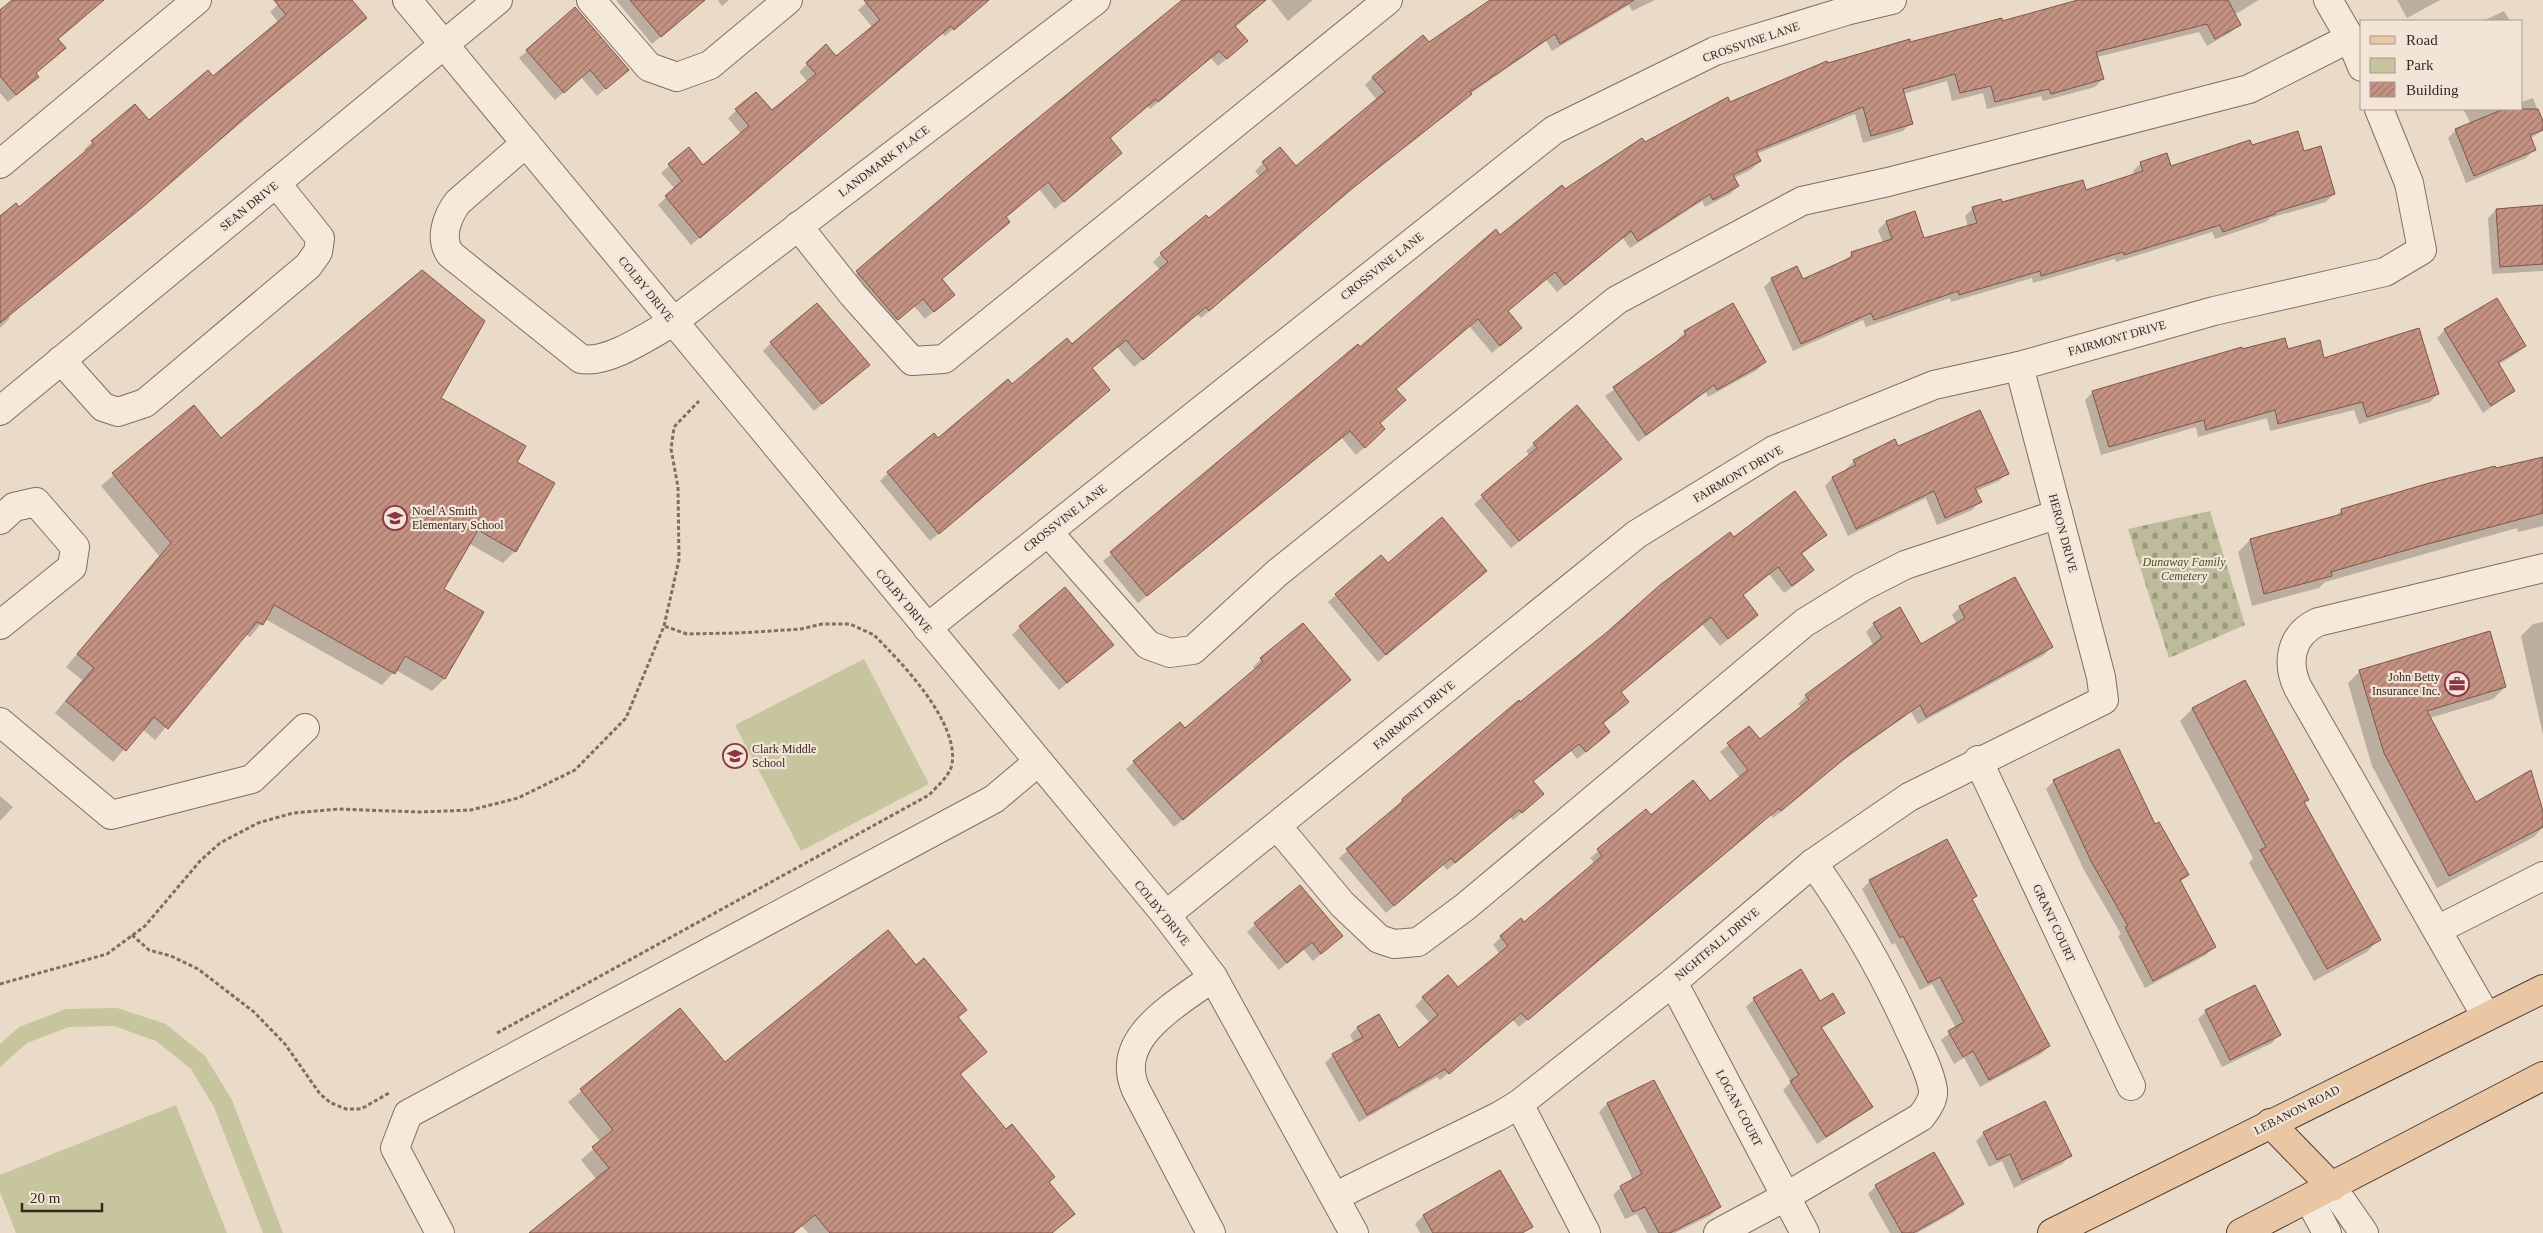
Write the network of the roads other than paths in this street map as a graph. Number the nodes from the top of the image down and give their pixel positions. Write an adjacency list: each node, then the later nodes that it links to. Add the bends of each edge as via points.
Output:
1 (197, 0): 15 (street)
2 (407, 0): 11 (street, COLBY DRIVE)
3 (498, 0): 11 (street, SEAN DRIVE)
4 (591, 0): 5 (street, via 649,67 677,77 710,65)
5 (788, 0)
6 (1096, 0): 17 (street, LANDMARK PLACE)
7 (1388, 0): 17 (street, via 944,359 912,361 853,296)
8 (1892, 0): 24 (street, CROSSVINE LANE, via 1715,51 1554,130)
9 (2328, 0): 10 (street)
10 (2350, 38): 12 (street); 24 (street, via 2248,89 1793,206 1617,300 1277,574 1193,650 1170,653 1148,645)
11 (444, 44): 14 (street, COLBY DRIVE); 16 (street, SEAN DRIVE)
12 (2360, 61)
13 (2379, 110): 20 (street, FAIRMONT DRIVE, via 2409,183 2422,250 2385,272 2214,311)
14 (526, 143): 18 (street, COLBY DRIVE); 18 (street, LANDMARK PLACE, via 450,212 445,243 450,254 581,359 602,358)
15 (0, 164)
16 (276, 184): 19 (street, SEAN DRIVE); 19 (street, via 320,238 318,252 308,266 145,403 118,412 103,407)
17 (798, 226): 18 (street, LANDMARK PLACE)
18 (673, 322): 27 (street, COLBY DRIVE)
19 (61, 360): 21 (street, SEAN DRIVE)
20 (2019, 366): 22 (street, HERON DRIVE); 33 (street, FAIRMONT DRIVE, via 1934,385 1774,450 1637,534)
21 (0, 411)
22 (2058, 514): 28 (street, HERON DRIVE, via 2101,677); 33 (street, via 1905,565 1804,623 1465,907 1418,942 1394,944 1379,939 1342,904)
23 (0, 520): 26 (street, via 14,507 36,502 75,547 72,567)
24 (1048, 532): 27 (street, CROSSVINE LANE)
25 (2543, 568): 37 (street, via 2318,622 2304,631 2293,649 2291,671 2298,688)
26 (0, 625)
27 (927, 628): 32 (street, COLBY DRIVE)
28 (2104, 700): 31 (street, NIGHTFALL DRIVE)
29 (0, 722): 30 (street, via 111,815 252,780)
30 (305, 728)
31 (1978, 760): 34 (street, NIGHTFALL DRIVE, via 1909,796); 43 (street, GRANT COURT)
32 (1038, 762): 36 (street, COLBY DRIVE); 49 (street, via 994,799 408,1114 395,1148)
33 (1277, 826): 36 (street, FAIRMONT DRIVE)
34 (1813, 863): 39 (street, NIGHTFALL DRIVE); 48 (street, via 1864,940 1889,986 1918,1048 1933,1091 1930,1105 1922,1117)
35 (2543, 876): 37 (street)
36 (1166, 915): 38 (street, COLBY DRIVE)
37 (2437, 930): 41 (street)
38 (1213, 977): 47 (street, COLBY DRIVE); 50 (street, via 1141,1035 1130,1067 1136,1090)
39 (1673, 982): 44 (street, NIGHTFALL DRIVE); 48 (street, LOGAN COURT)
40 (2543, 989): 41 (main road, LEBANON ROAD)
41 (2486, 1016): 45 (main road, LEBANON ROAD)
42 (2543, 1076): 46 (main road)
43 (2131, 1086)
44 (1519, 1104): 47 (street, NIGHTFALL DRIVE); 52 (street)
45 (2270, 1123): 46 (main road); 55 (main road, LEBANON ROAD)
46 (2321, 1193): 56 (main road); 57 (street); 58 (street)
47 (1336, 1196): 51 (street, COLBY DRIVE)
48 (1785, 1197): 53 (street); 54 (street, LOGAN COURT)
49 (440, 1233)
50 (1211, 1233)
51 (1354, 1233)
52 (1586, 1233)
53 (1718, 1233)
54 (1805, 1233)
55 (2052, 1233)
56 (2241, 1233)
57 (2327, 1233)
58 (2364, 1233)

